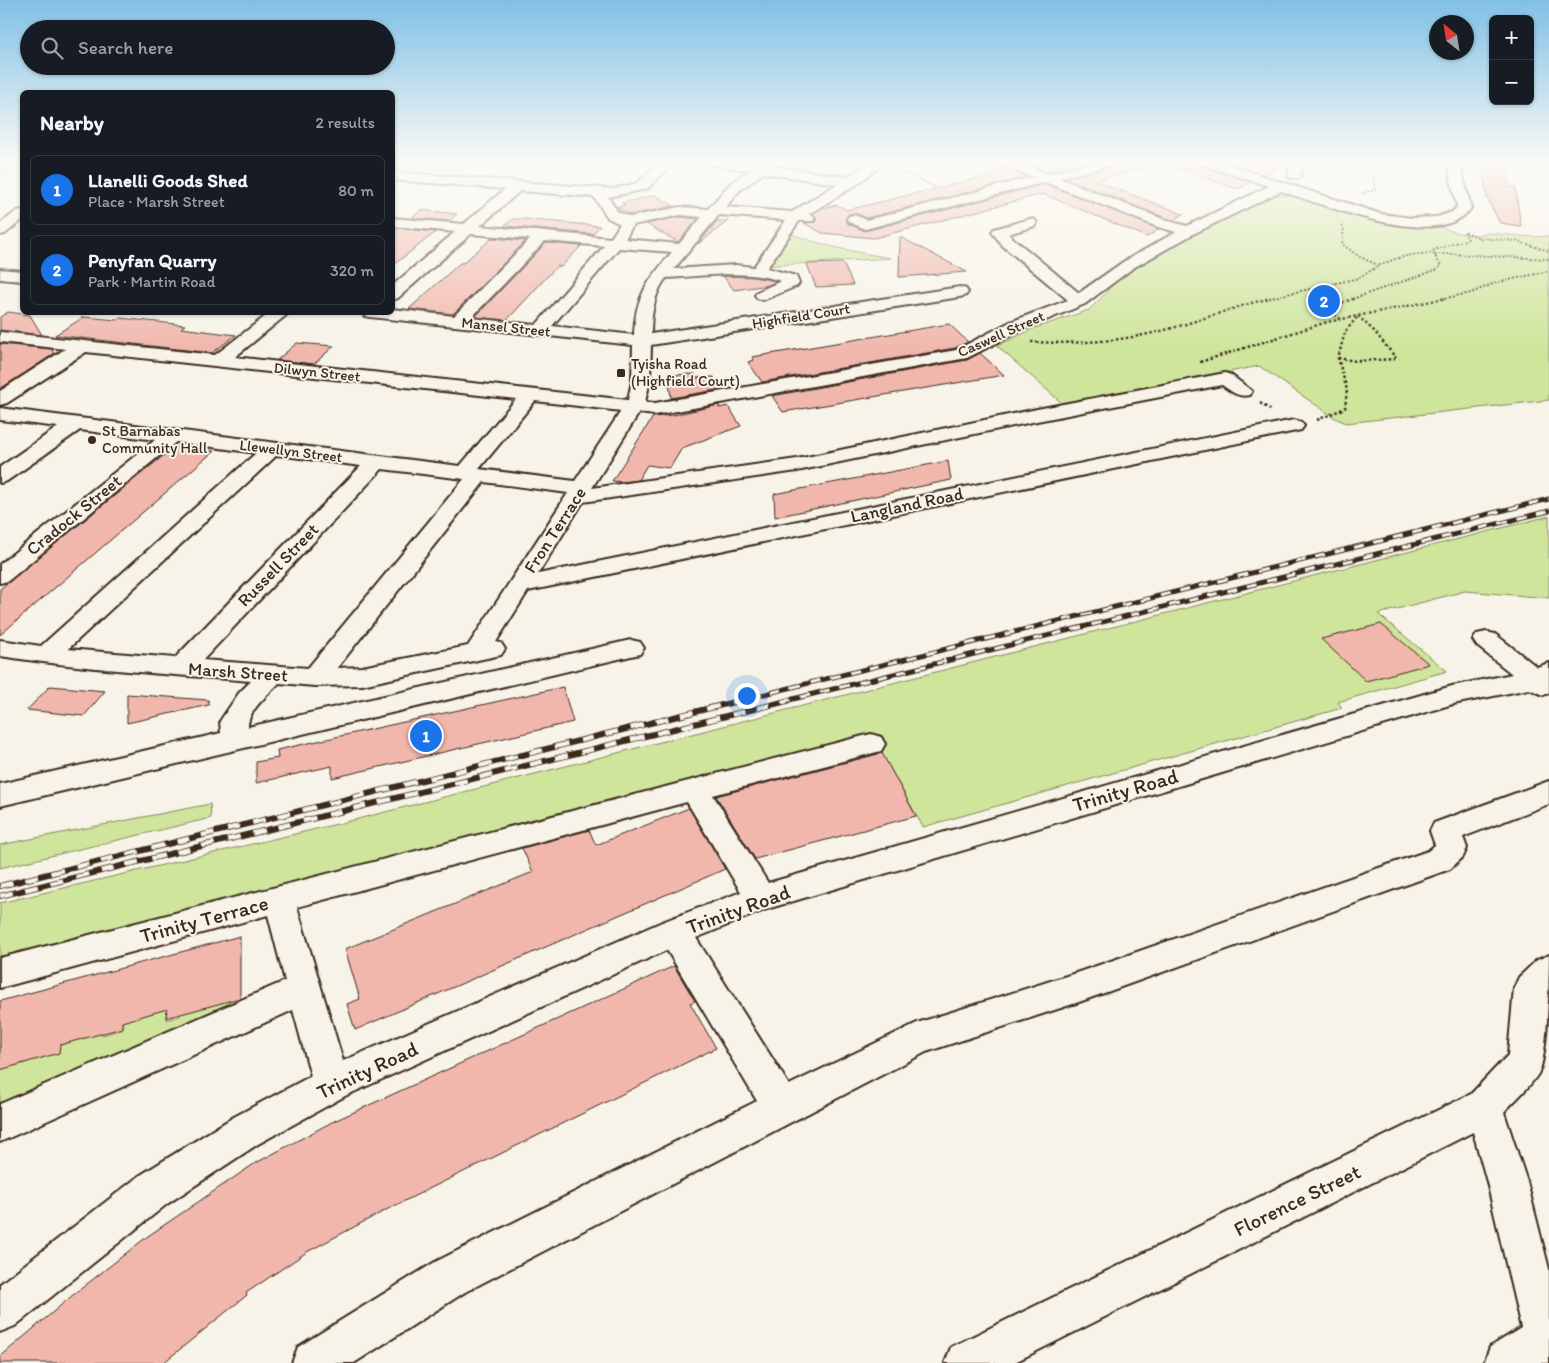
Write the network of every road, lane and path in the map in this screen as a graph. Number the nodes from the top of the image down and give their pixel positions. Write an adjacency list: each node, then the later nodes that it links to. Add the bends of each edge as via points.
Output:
1 (403, 225): 16 (street)
2 (471, 225): 16 (street)
3 (626, 225): 19 (street)
4 (702, 225): 20 (street, Fron Terrace)
5 (789, 225): 24 (street)
6 (1024, 225): 33 (street, via 999,232)
7 (1166, 225): 17 (street)
8 (1201, 225): 17 (street, Caswell Street)
9 (1341, 225): 25 (path, via 1344,228 1342,244)
10 (1445, 225): 11 (street)
11 (1457, 225)
12 (1466, 225): 22 (path, via 1468,239 1434,250)
13 (1468, 225): 21 (path, via 1480,238 1516,241)
14 (20, 228): 15 (street)
15 (2, 229)
16 (466, 229): 18 (street); 30 (street)
17 (1188, 231): 33 (street, Caswell Street, via 1128,265)
18 (541, 236): 19 (street); 38 (street)
19 (615, 242): 20 (street); 39 (street)
20 (683, 249): 28 (street, Fron Terrace)
21 (1549, 251)
22 (1434, 255): 23 (path); 25 (path, via 1410,255); 37 (path, via 1441,266 1436,270 1332,306 1330,312)
23 (1549, 259)
24 (761, 266)
25 (1378, 266): 40 (path, via 1359,278 1256,301 1132,338 1040,344)
26 (1549, 271): 36 (path, via 1495,283 1471,293)
27 (0, 274): 29 (street)
28 (662, 274): 32 (street, via 734,270 776,274 790,279 791,283); 42 (street, Fron Terrace, via 648,300)
29 (20, 276)
30 (395, 292)
31 (960, 292): 42 (street, Highfield Court)
32 (763, 295)
33 (1079, 301): 40 (street, Caswell Street)
34 (278, 315): 45 (street)
35 (390, 315): 38 (street, Mansel Street)
36 (1358, 316): 37 (path); 44 (path, via 1345,332); 44 (path, via 1396,359 1356,361)
37 (1342, 319): 46 (path)
38 (458, 322): 39 (street, Mansel Street)
39 (540, 330): 42 (street, Mansel Street)
40 (996, 336): 50 (street, Caswell Street, via 961,354 655,409)
41 (0, 337): 43 (street, Dilwyn Street)
42 (641, 341): 50 (street, Fron Terrace, via 641,382)
43 (82, 346): 45 (street, Dilwyn Street); 49 (street)
44 (1338, 358): 52 (path, via 1347,390 1345,408)
45 (219, 361): 48 (street, Dilwyn Street)
46 (1192, 365)
47 (1243, 392): 60 (street, Llewellyn Street, via 1225,379 796,465)
48 (529, 396): 50 (street, Dilwyn Street); 58 (street)
49 (0, 399)
50 (634, 407): 60 (street, Fron Terrace)
51 (0, 414): 53 (street, Llewellyn Street)
52 (1317, 420)
53 (76, 424): 55 (street, Llewellyn Street); 59 (street)
54 (1294, 426): 62 (street, Langland Road)
55 (172, 436): 56 (street, Llewellyn Street); 61 (street, Cradock Street)
56 (272, 449): 57 (street, Llewellyn Street); 67 (street)
57 (377, 462): 58 (street, Llewellyn Street); 68 (street, Russell Street)
58 (472, 474): 60 (street, Llewellyn Street); 70 (street)
59 (0, 477)
60 (579, 493): 62 (street, Fron Terrace)
61 (0, 576)
62 (520, 585): 66 (street, Fron Terrace)
63 (1486, 640): 71 (street)
64 (0, 648): 67 (street, Marsh Street)
65 (631, 648): 72 (street)
66 (487, 650): 70 (street, Marsh Street, via 362,676)
67 (46, 655): 68 (street, Marsh Street)
68 (180, 668): 69 (street, Marsh Street)
69 (271, 676): 70 (street, Marsh Street); 72 (street, via 248,700 234,721)
70 (315, 677)
71 (1544, 681): 78 (street, Trinity Road, via 1452,695)
72 (235, 740): 76 (street)
73 (871, 744): 74 (street)
74 (694, 789): 77 (street); 78 (street)
75 (1549, 792): 84 (street, via 1445,831 1452,848 1439,860 1079,987 918,1038)
76 (0, 795)
77 (279, 898): 81 (street, Trinity Terrace); 82 (street, Trinity Terrace)
78 (761, 898): 79 (street, Trinity Road)
79 (674, 932): 83 (street, Trinity Road); 84 (street)
80 (1549, 970): 85 (street, Florence Street, via 1531,988 1525,1062)
81 (0, 973)
82 (305, 988): 83 (street, Trinity Terrace); 86 (street)
83 (332, 1084): 87 (street, Trinity Road, via 245,1131 153,1190)
84 (781, 1107): 89 (street, via 450,1277)
85 (1484, 1107): 88 (street, via 1507,1182); 90 (street, Florence Street)
86 (0, 1123)
87 (0, 1311)
88 (1547, 1342): 91 (street)
89 (314, 1363)
90 (967, 1363)
91 (1506, 1363)

